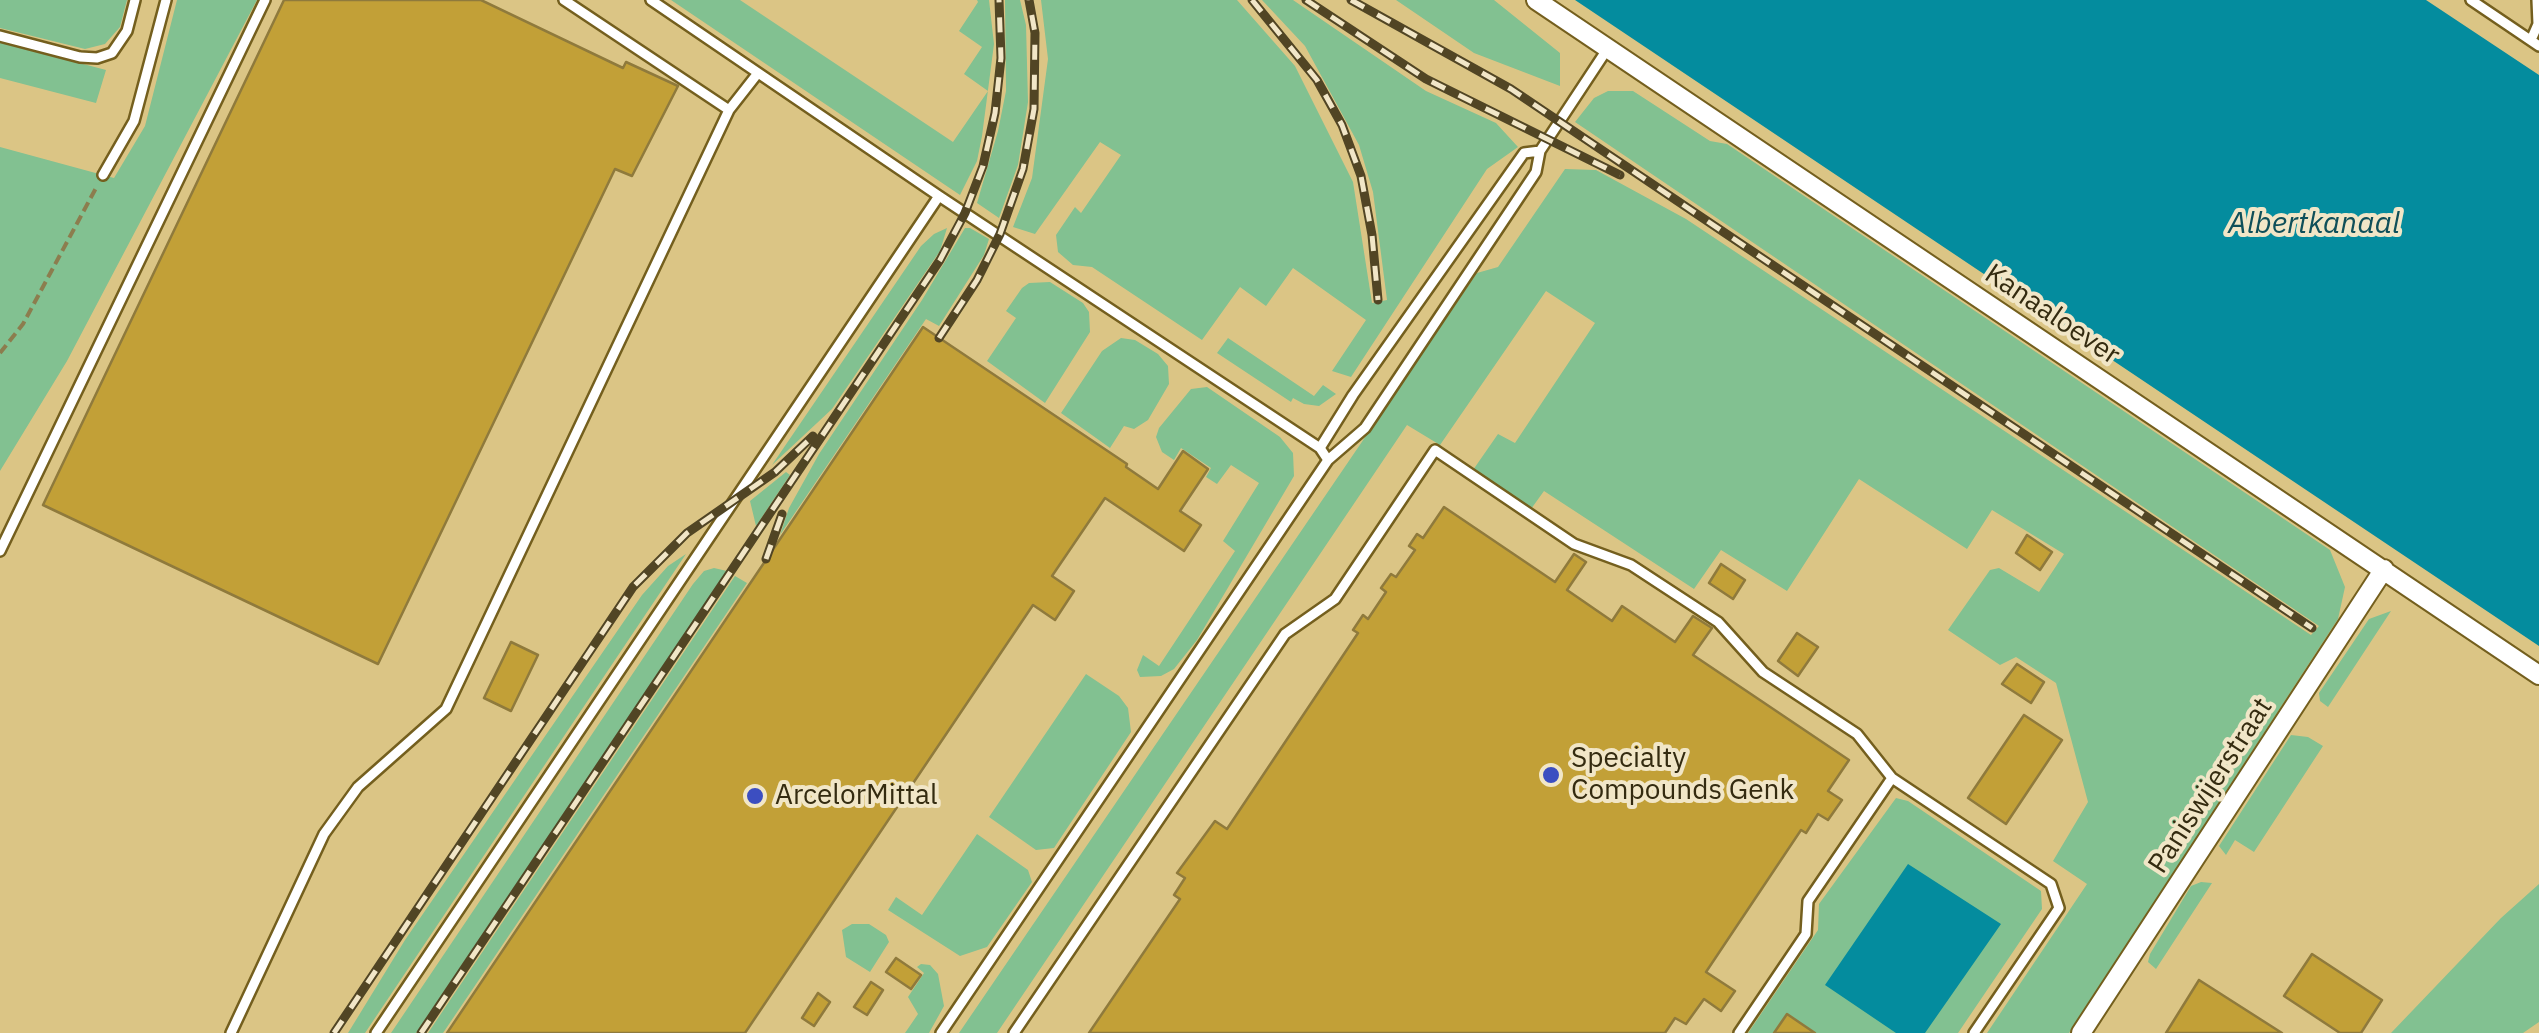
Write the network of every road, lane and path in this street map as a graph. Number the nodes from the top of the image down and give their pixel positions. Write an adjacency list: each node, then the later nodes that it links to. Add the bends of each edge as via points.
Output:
1 (135, 0): 9 (lane, via 112,54 80,57)
2 (166, 0): 15 (lane, via 134,121)
3 (266, 0): 20 (lane)
4 (564, 0): 13 (lane)
5 (651, 0): 12 (lane)
6 (1536, 0): 11 (street, Kanaaloever)
7 (2471, 0): 10 (lane)
8 (2537, 0): 10 (lane)
9 (0, 36)
10 (2535, 43)
11 (1608, 48): 14 (lane); 21 (street, Kanaaloever)
12 (758, 72): 13 (lane); 16 (lane)
13 (729, 110): 24 (lane, via 446,709 358,787 324,834)
14 (1540, 151): 18 (lane, via 1524,153); 19 (lane, via 1536,172 1365,428)
15 (103, 175): 17 (path, via 23,324)
16 (938, 196): 18 (lane); 25 (lane)
17 (0, 353)
18 (1320, 448): 19 (lane)
19 (1328, 460): 26 (lane)
20 (0, 551)
21 (2384, 569): 22 (street, Kanaaloever); 30 (street, Paniswijerstraat)
22 (2539, 675)
23 (1892, 778): 27 (lane, via 1857,734 1764,672 1718,622 1631,565 1574,544 1435,450 1335,598 1285,634); 28 (lane, via 1808,901 1806,934); 29 (lane, via 2051,884 2060,908)
24 (231, 1033)
25 (376, 1033)
26 (940, 1033)
27 (1014, 1033)
28 (1739, 1033)
29 (1974, 1033)
30 (2082, 1033)

